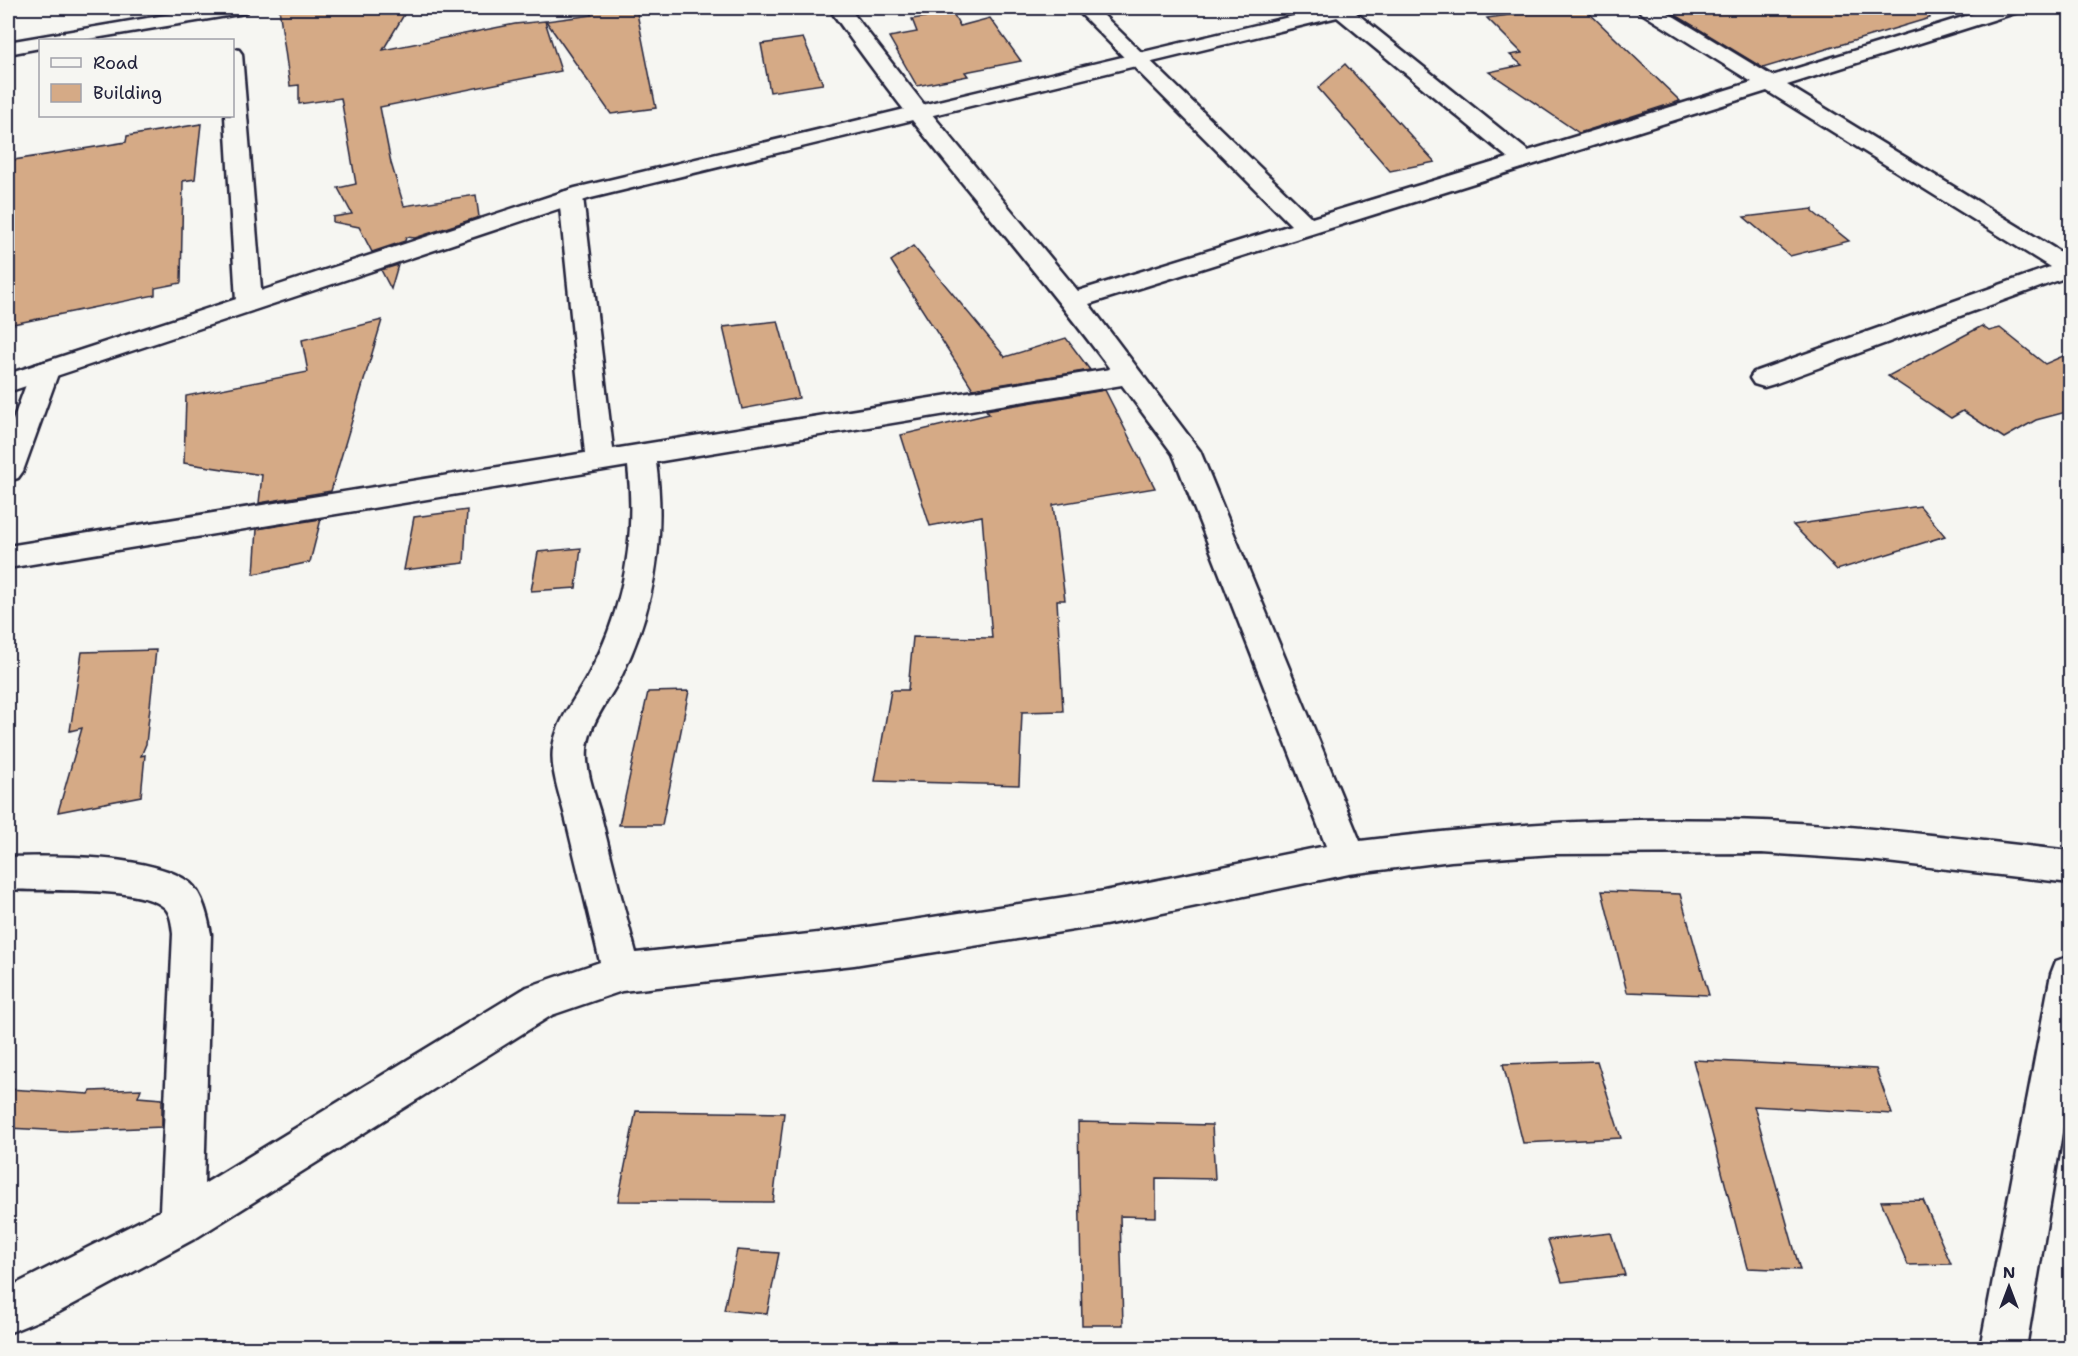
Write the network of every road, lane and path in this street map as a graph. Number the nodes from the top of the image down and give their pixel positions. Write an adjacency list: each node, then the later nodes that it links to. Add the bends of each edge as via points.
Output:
1 (234, 8): 7 (street); 9 (street)
2 (839, 8): 15 (street)
3 (1084, 8): 12 (street)
4 (1343, 8): 12 (street); 16 (street)
5 (1647, 8): 14 (street)
6 (2011, 8): 14 (street)
7 (194, 11): 8 (street)
8 (54, 39)
9 (232, 39)
10 (39, 42): 11 (street)
11 (8, 48)
12 (1137, 59): 15 (street); 18 (street)
13 (234, 83): 20 (street)
14 (1770, 83): 16 (street); 19 (street)
15 (918, 112): 17 (street); 21 (street)
16 (1525, 160): 18 (street)
17 (571, 197): 20 (street); 27 (street)
18 (1308, 228): 21 (street)
19 (2070, 268): 24 (street)
20 (249, 302): 22 (street)
21 (1073, 302): 23 (street)
22 (45, 371): 25 (street); 28 (street)
23 (1129, 375): 26 (street); 30 (street, via 1186,451)
24 (1764, 378)
25 (8, 383)
26 (641, 454): 27 (street); 33 (street, via 647,515 640,582 626,627 606,674 578,723 570,749 574,781)
27 (600, 461): 29 (street)
28 (8, 471)
29 (8, 557)
30 (1349, 858): 31 (street, via 1553,838 1762,837 1869,844); 33 (street, via 1105,908 854,947)
31 (2070, 867)
32 (8, 873): 35 (street, via 159,884 177,895 188,912 192,934)
33 (622, 974): 35 (street, via 541,1000)
34 (2070, 974): 37 (street)
35 (181, 1223): 36 (street)
36 (8, 1311)
37 (2003, 1348)

